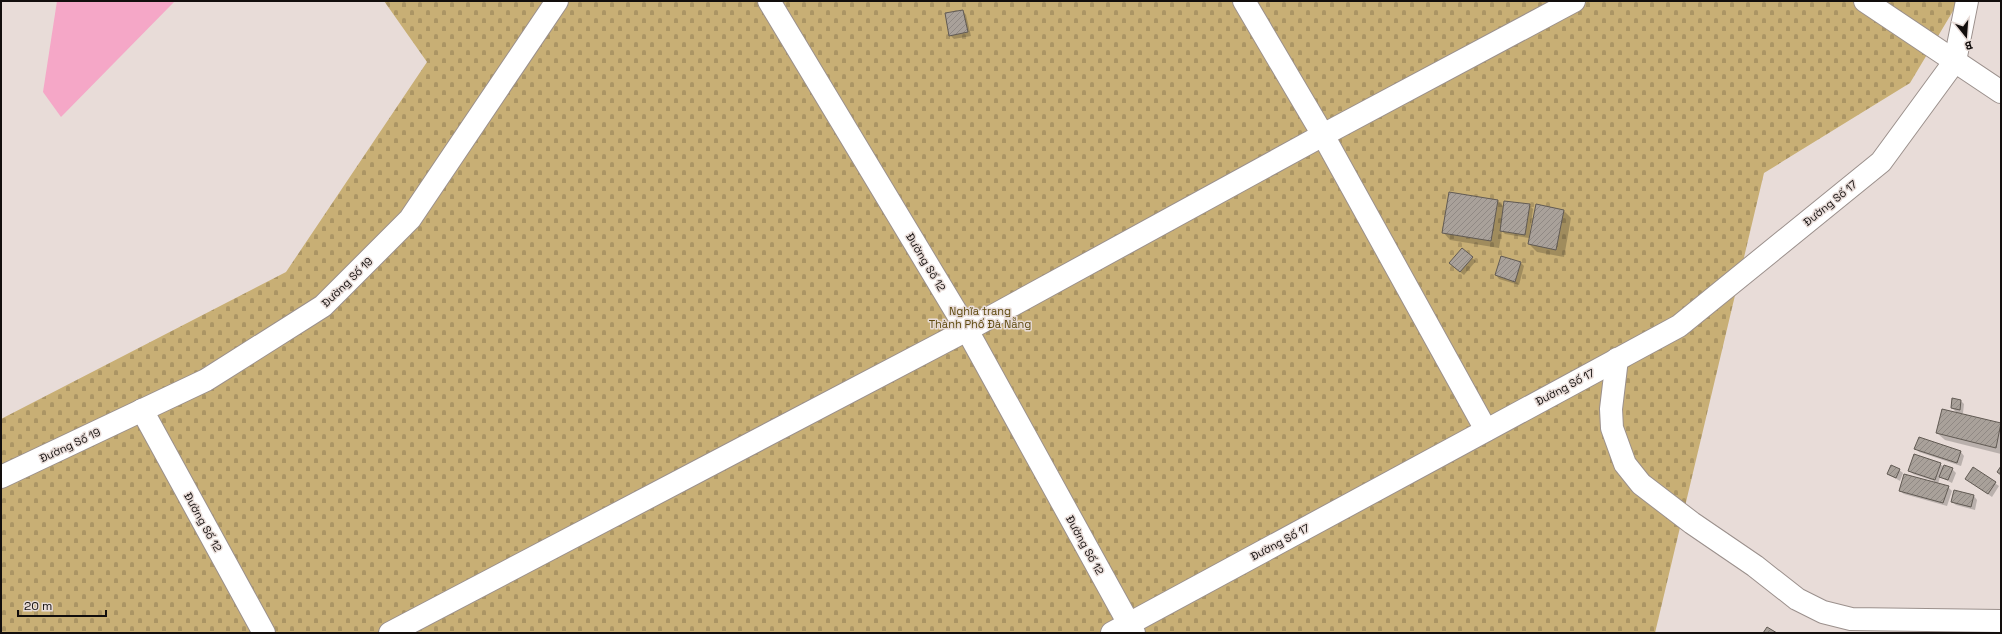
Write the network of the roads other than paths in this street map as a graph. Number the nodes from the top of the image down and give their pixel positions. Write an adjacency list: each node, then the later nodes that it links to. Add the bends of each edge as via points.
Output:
1 (557, 1): 12 (street, Đường Số 19, via 410,220 324,306 206,380)
2 (769, 1): 10 (street, Đường Số 12)
3 (1244, 1): 9 (street)
4 (1574, 1): 9 (street)
5 (1865, 1): 7 (street)
6 (1967, 1): 7 (street)
7 (1955, 61): 8 (street); 11 (street, Đường Số 17, via 1881,162 1679,326)
8 (2001, 92)
9 (1323, 135): 10 (street); 13 (street)
10 (967, 330): 16 (street, Đường Số 12); 18 (street)
11 (1617, 359): 13 (street, Đường Số 17); 15 (street, via 1611,409 1612,428 1625,464 1641,484 1797,599 1823,612 1851,619)
12 (142, 410): 14 (street, Đường Số 19); 17 (street, Đường Số 12)
13 (1486, 430): 16 (street, Đường Số 17)
14 (1, 477)
15 (2001, 621)
16 (1125, 630)
17 (264, 633)
18 (390, 633)

